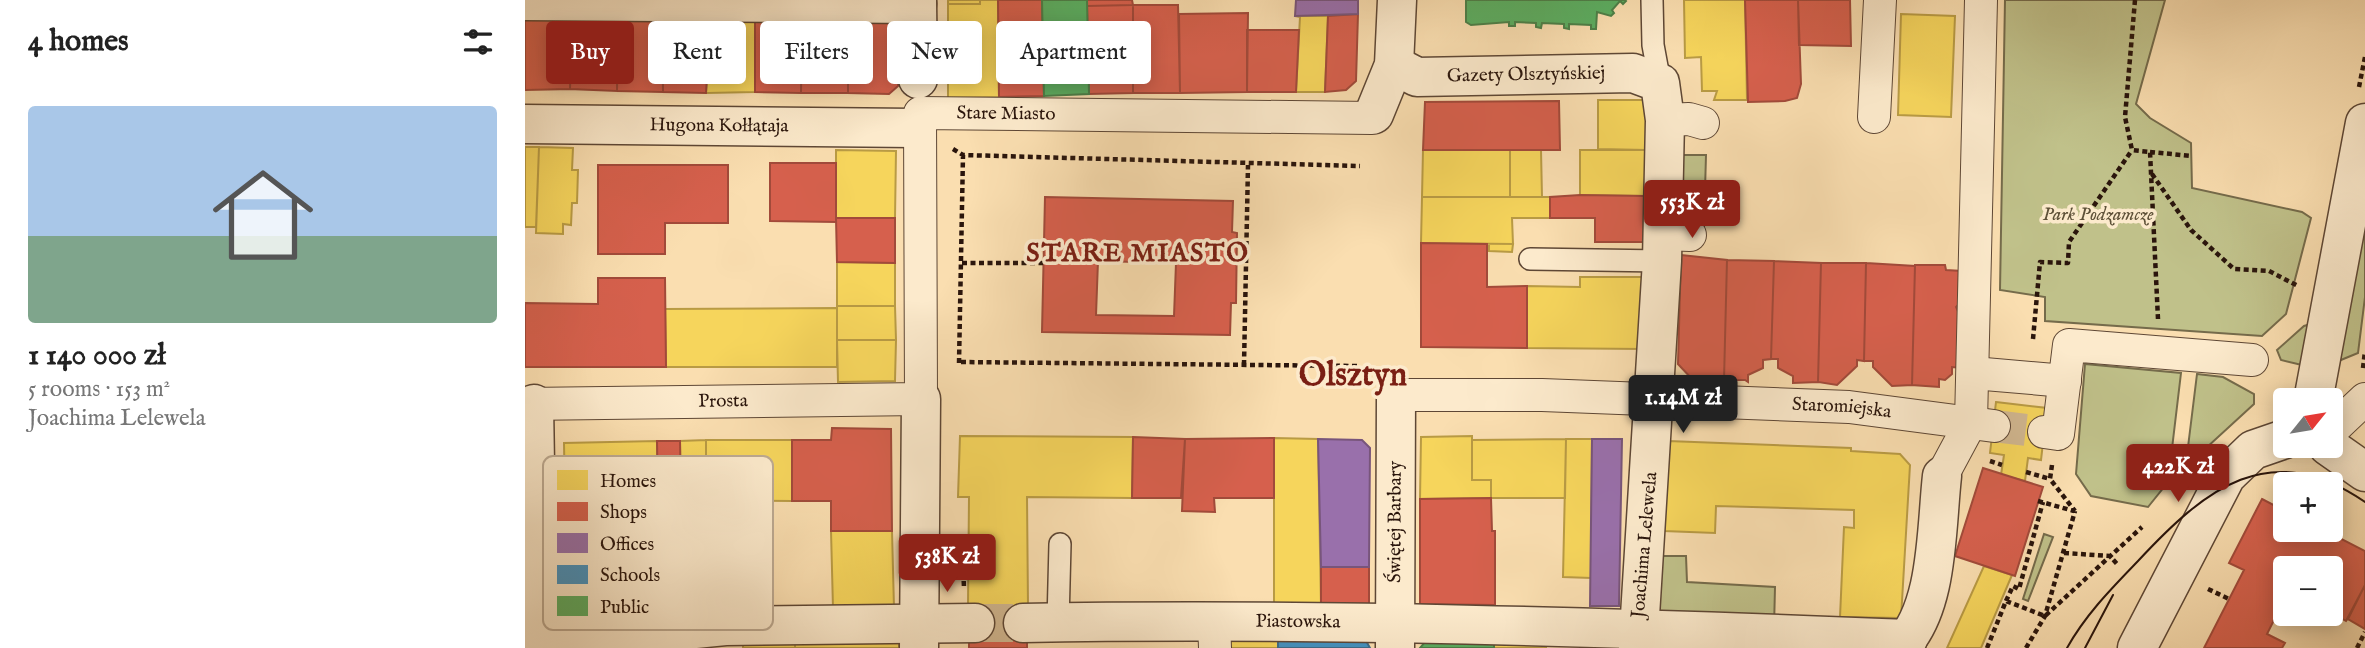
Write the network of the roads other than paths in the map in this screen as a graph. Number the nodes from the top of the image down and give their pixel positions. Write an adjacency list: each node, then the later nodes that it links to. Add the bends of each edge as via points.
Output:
1 (1397, 0): 7 (street)
2 (1652, 0): 8 (lane, via 1653,45)
3 (1880, 0): 11 (street)
4 (1981, 0): 18 (street)
5 (525, 1): 6 (street)
6 (917, 2): 9 (street)
7 (1394, 65): 8 (street, Gazety Olsztyńskiej, via 1417,76 1633,73); 10 (street)
8 (1663, 101): 12 (street); 15 (street, Joachima Lelewela)
9 (918, 104): 10 (street, Stare Miasto, via 920,113 1372,118); 14 (street, Hugona Kołłątaja); 23 (street)
10 (1374, 114)
11 (1874, 117)
12 (1703, 123)
13 (2365, 123): 20 (street)
14 (525, 124)
15 (1671, 243): 16 (lane); 24 (street, Joachima Lelewela)
16 (1529, 259)
17 (2252, 360): 19 (street, via 2069,345)
18 (1973, 373): 19 (street); 27 (street)
19 (2065, 381): 28 (street)
20 (2315, 388)
21 (1396, 396): 24 (street, Staromiejska); 37 (street, Świętej Barbary)
22 (2365, 398): 26 (street)
23 (921, 399): 25 (street, Prosta); 38 (street)
24 (1654, 400): 27 (street, Staromiejska, via 1849,407); 40 (street, Joachima Lelewela)
25 (529, 404): 41 (street)
26 (2343, 419)
27 (1982, 424): 32 (street)
28 (2051, 433)
29 (2273, 443): 43 (street, via 2253,450 2226,476)
30 (2343, 457): 31 (street)
31 (2365, 472)
32 (1942, 476): 42 (street, via 1927,605)
33 (1060, 544): 34 (lane)
34 (1041, 622): 36 (street, Piastowska)
35 (975, 623): 38 (street)
36 (1214, 634): 37 (street, Piastowska)
37 (1395, 635): 40 (street, Piastowska)
38 (919, 636): 39 (street)
39 (725, 637): 41 (street, via 657,633)
40 (1638, 638): 42 (street, Piastowska)
41 (533, 639)
42 (1904, 644)
43 (2137, 648)

